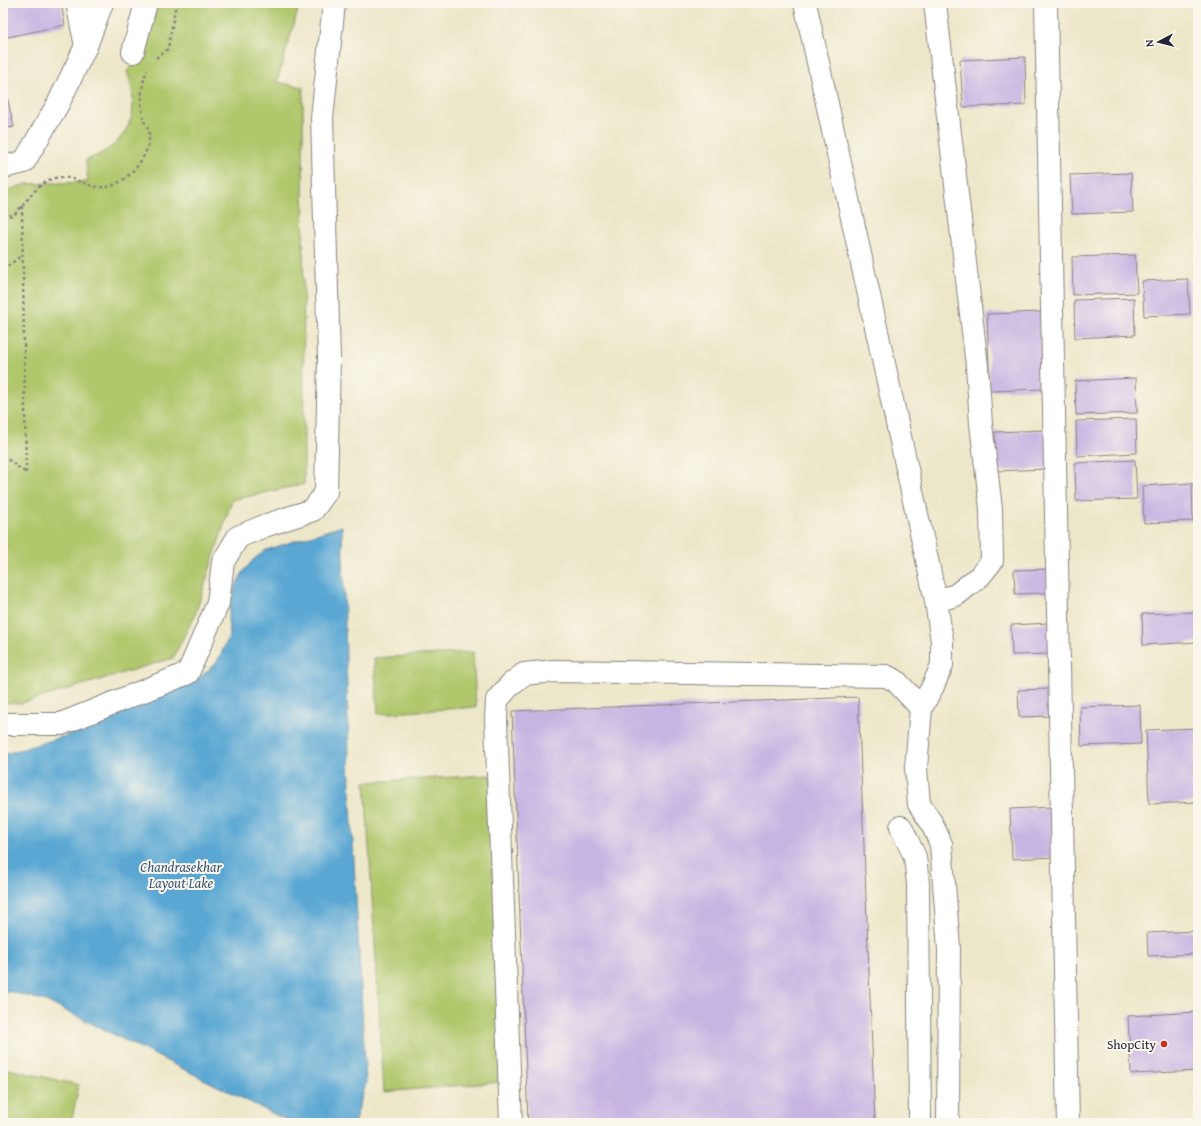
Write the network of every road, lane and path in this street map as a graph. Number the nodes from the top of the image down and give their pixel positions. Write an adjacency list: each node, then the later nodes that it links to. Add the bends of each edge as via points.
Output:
1 (77, 3): 9 (street)
2 (102, 3): 9 (street)
3 (146, 3): 10 (street)
4 (180, 3): 11 (path, via 175,9 168,49)
5 (334, 3): 21 (street, via 322,118 329,358 326,492 313,510 264,526 238,538 223,562 218,603 188,672 61,724)
6 (805, 3): 19 (street)
7 (935, 3): 19 (street, via 977,366 993,545 992,561 980,576 956,596)
8 (1046, 3): 26 (street)
9 (86, 46): 13 (street, via 58,104 24,162)
10 (133, 52)
11 (153, 60)
12 (148, 68): 14 (path, via 142,86 142,103 149,132 148,142 136,168 111,186 90,186 72,178 54,178 39,186)
13 (3, 167)
14 (22, 206): 15 (path, via 15,214); 16 (path)
15 (3, 217)
16 (23, 255): 17 (path); 18 (path, via 26,473)
17 (3, 270)
18 (3, 456)
19 (936, 601): 20 (street, via 942,641 942,665)
20 (921, 708): 23 (street, via 896,681 886,676 554,671 524,674 511,684 497,700 496,719); 25 (street, via 916,768 918,804 931,822 941,844 949,949)
21 (3, 724)
22 (901, 827): 24 (street, via 915,857 918,884)
23 (511, 1123)
24 (920, 1123)
25 (948, 1123)
26 (1068, 1123)

